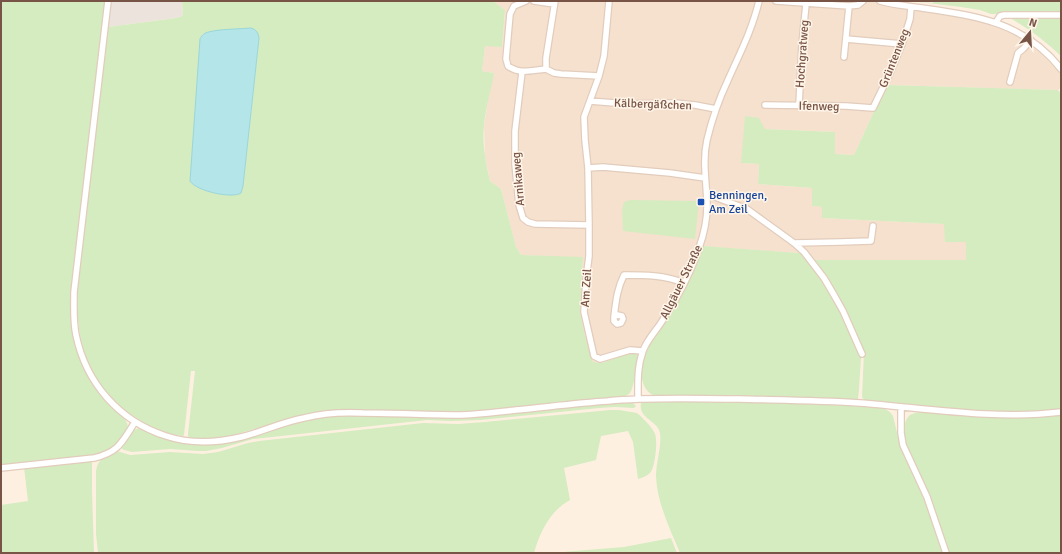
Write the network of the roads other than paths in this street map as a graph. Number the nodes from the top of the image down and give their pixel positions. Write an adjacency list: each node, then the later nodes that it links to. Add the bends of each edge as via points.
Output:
1 (108, 1): 42 (street, via 74,292 74,315 79,346 91,377 113,405)
2 (526, 1): 21 (street, via 514,6 510,14 506,59 508,66)
3 (534, 1): 9 (street)
4 (609, 1): 22 (street, Am Zeil, via 604,56)
5 (759, 1): 28 (street, Allgäuer Straße, via 749,35)
6 (776, 1): 10 (street)
7 (864, 1): 12 (street)
8 (880, 1): 11 (street)
9 (554, 2): 19 (street)
10 (806, 4): 12 (street); 26 (street, Hochgratweg)
11 (908, 5): 14 (street); 17 (street, Grüntenweg, via 910,20)
12 (849, 6): 15 (street)
13 (1061, 15): 14 (street, via 1004,15)
14 (996, 22): 16 (street)
15 (846, 39): 17 (street); 18 (street)
16 (1030, 40): 20 (street); 23 (street, via 1018,53)
17 (902, 44): 27 (street, Grüntenweg)
18 (844, 57)
19 (546, 69): 21 (street); 22 (street, via 561,74)
20 (1061, 69)
21 (522, 72): 32 (street, Arnikaweg, via 515,131 515,164 519,205 523,218 535,224)
22 (599, 76): 24 (street, Am Zeil)
23 (1010, 82)
24 (590, 101): 28 (street, Kälbergäßchen, via 627,104 675,103); 29 (street, Am Zeil, via 584,117)
25 (766, 105): 26 (street, Ifenweg)
26 (799, 105): 27 (street, Ifenweg)
27 (873, 108)
28 (716, 109): 30 (street, Allgäuer Straße, via 709,131)
29 (588, 168): 30 (street, via 603,167); 32 (street, Am Zeil)
30 (705, 178): 31 (street, Allgäuer Straße)
31 (707, 194): 34 (street, via 747,209); 35 (street, Allgäuer Straße, via 707,216 703,237)
32 (589, 225): 37 (street, Am Zeil, via 584,312 594,356 600,358 630,350)
33 (873, 226): 34 (street, via 871,241)
34 (794, 242): 38 (street, via 824,278 843,311)
35 (684, 283): 36 (street, via 645,275 624,275 619,286); 37 (street, Allgäuer Straße)
36 (614, 317)
37 (643, 351): 39 (street, Allgäuer Straße, via 639,370)
38 (862, 354)
39 (638, 399): 40 (street, via 819,401); 42 (street, via 462,415 332,413 304,418 242,437 213,442 176,439)
40 (901, 407): 41 (street, via 1014,415); 44 (street, via 901,433 904,445 927,497)
41 (1061, 412)
42 (135, 422): 43 (street, via 118,447 101,456)
43 (1, 468)
44 (946, 553)

